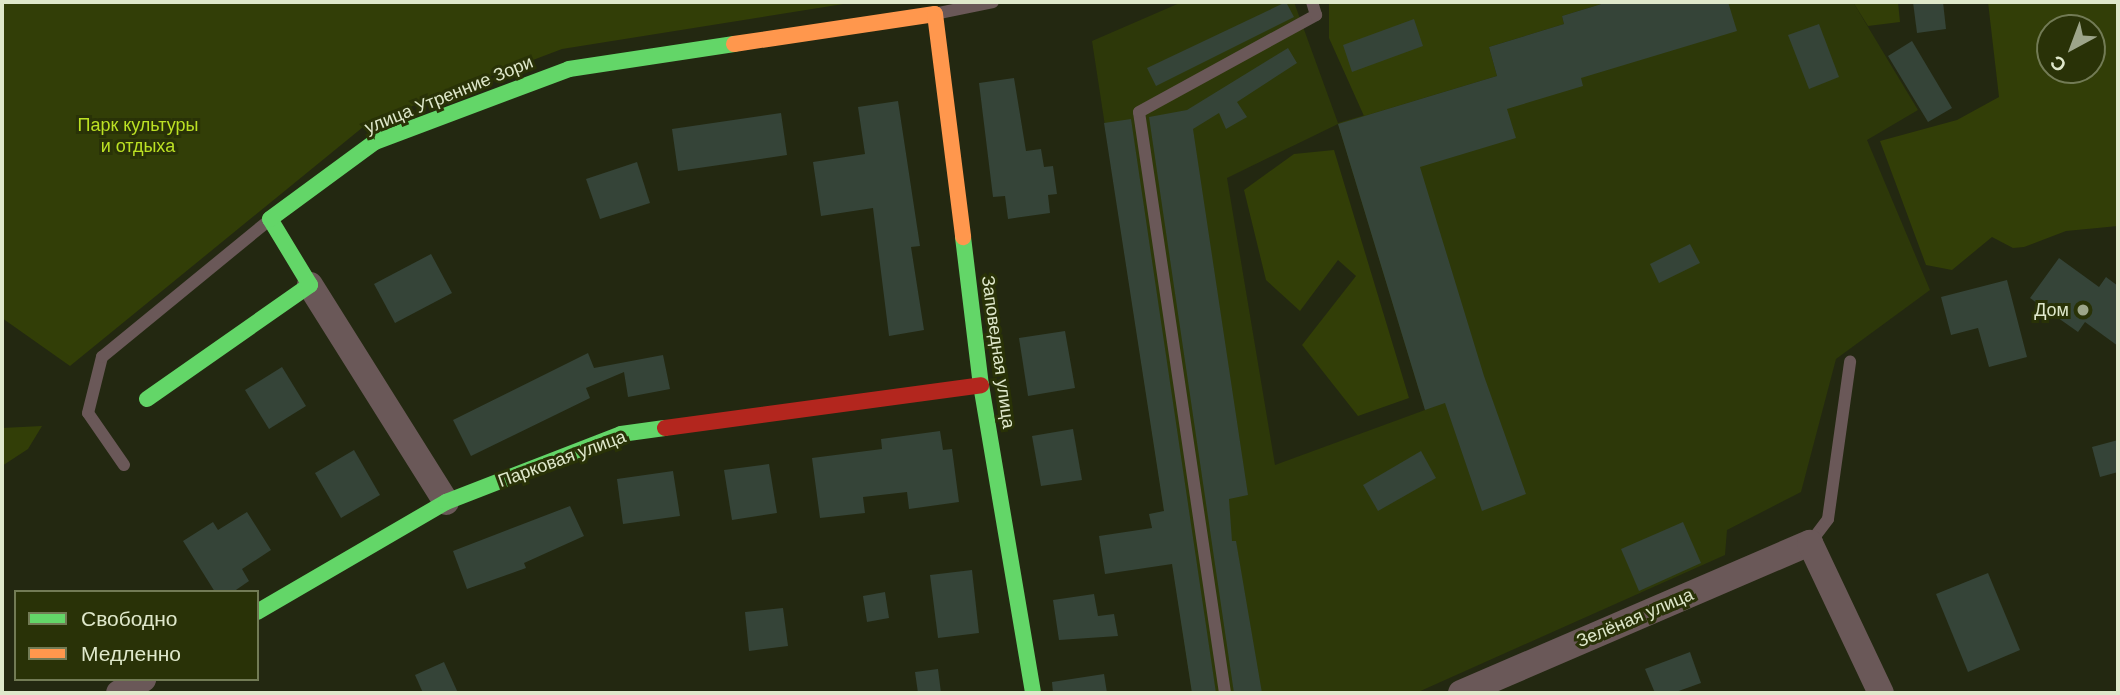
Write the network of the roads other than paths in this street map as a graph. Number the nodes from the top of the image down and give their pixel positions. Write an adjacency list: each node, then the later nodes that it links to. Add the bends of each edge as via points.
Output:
1 (950, 2): 4 (lane)
2 (993, 2): 4 (lane)
3 (1312, 2): 17 (lane, via 1316,15 1139,112)
4 (935, 14): 5 (street, улица Утренние Зори, via 569,69 375,142); 8 (street, Заповедная улица)
5 (270, 219): 6 (street); 10 (lane, via 102,357 88,413)
6 (310, 285): 9 (street); 11 (street)
7 (1850, 362): 12 (lane, via 1828,519)
8 (981, 385): 11 (street, Парковая улица, via 621,435); 16 (street, Заповедная улица)
9 (147, 398)
10 (124, 465)
11 (446, 502): 13 (street, Парковая улица)
12 (1810, 543): 18 (street, Зелёная улица); 19 (street)
13 (259, 611)
14 (140, 681): 15 (street)
15 (119, 693)
16 (1033, 693)
17 (1225, 693)
18 (1461, 693)
19 (1881, 693)

